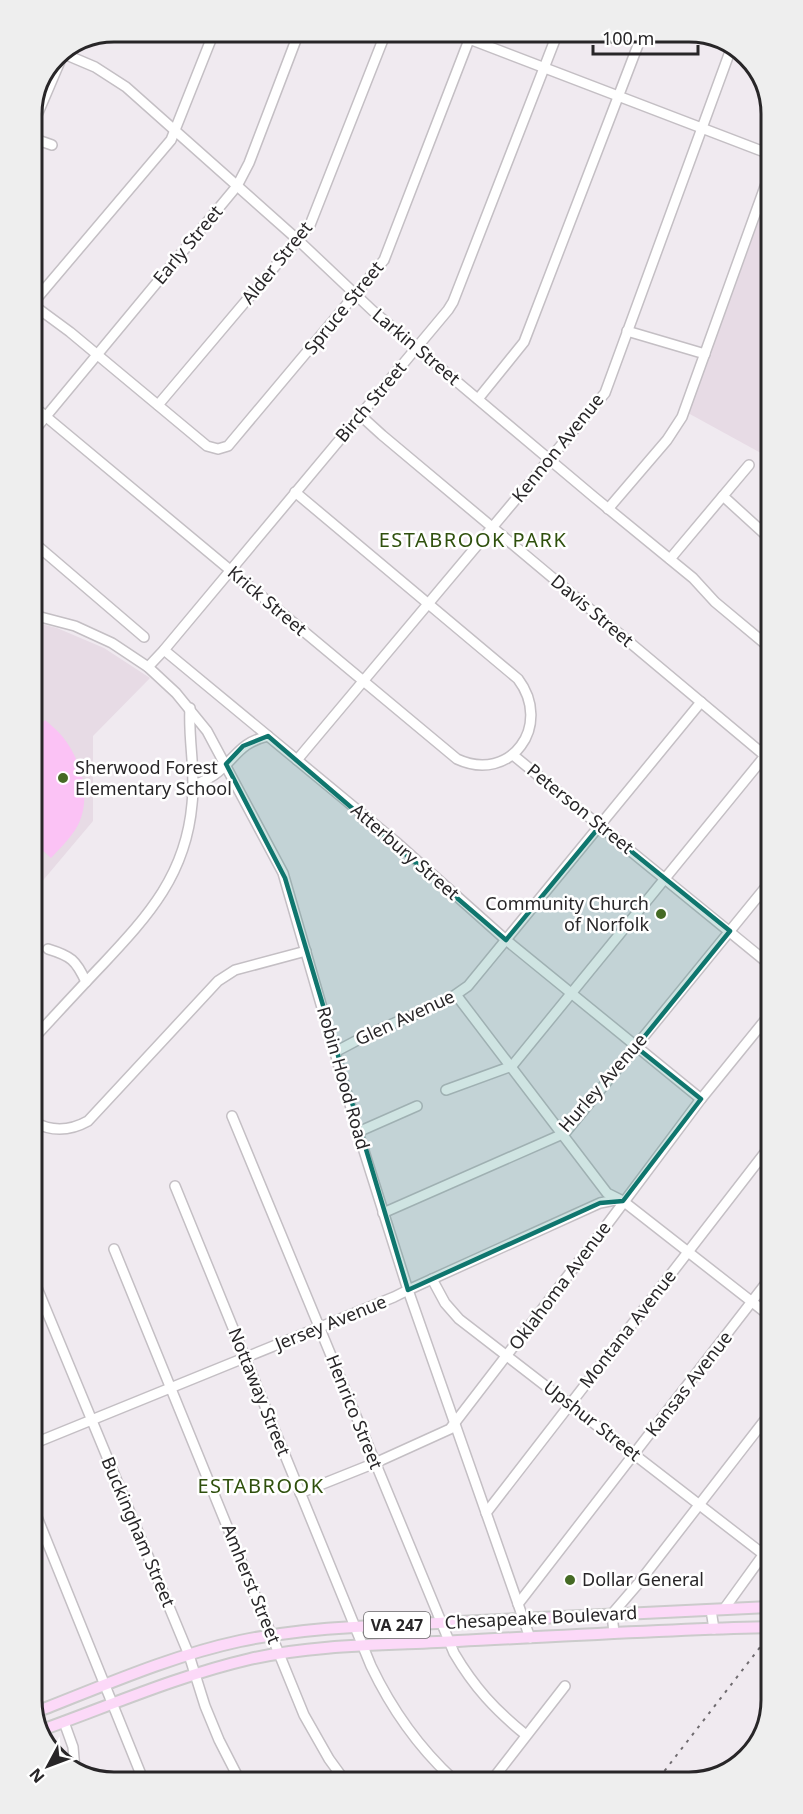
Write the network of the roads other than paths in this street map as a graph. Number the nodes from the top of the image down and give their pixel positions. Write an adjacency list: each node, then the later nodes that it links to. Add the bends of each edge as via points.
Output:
1 (210, 42): 15 (street)
2 (295, 42): 19 (street, Early Street)
3 (382, 42): 21 (street, Alder Street, via 314,217)
4 (467, 42): 23 (street, Spruce Street, via 384,260)
5 (486, 42): 10 (street)
6 (554, 42): 10 (street, Birch Street)
7 (640, 42): 12 (street)
8 (729, 54): 14 (street, Kennon Avenue)
9 (71, 56): 15 (street, Larkin Street, via 111,76)
10 (544, 67): 12 (street); 26 (street, Birch Street, via 453,302)
11 (54, 73): 13 (street)
12 (620, 96): 14 (street); 29 (street, via 524,342)
13 (43, 101)
14 (701, 128): 18 (street); 25 (street, Kennon Avenue)
15 (175, 131): 19 (street, Larkin Street); 22 (street)
16 (42, 142): 17 (street)
17 (52, 145)
18 (761, 151)
19 (237, 186): 21 (street, Larkin Street); 27 (street, Early Street)
20 (761, 198): 28 (street)
21 (298, 240): 23 (street, Larkin Street); 30 (street, Alder Street)
22 (42, 292)
23 (356, 296): 26 (street, Larkin Street); 30 (street, Spruce Street, via 228,446 212,448)
24 (42, 311): 27 (street, Spruce Street)
25 (627, 331): 28 (street); 35 (street, Kennon Avenue, via 605,393)
26 (417, 348): 29 (street, Larkin Street); 32 (street, Birch Street)
27 (96, 354): 30 (street, Spruce Street); 33 (street, Early Street)
28 (705, 354): 39 (street, via 678,426)
29 (478, 399): 35 (street, Larkin Street)
30 (158, 405)
31 (42, 413): 33 (street, Krick Street)
32 (360, 415): 37 (street, Birch Street); 40 (street, Davis Street)
33 (45, 416): 34 (street, Early Street); 44 (street, Krick Street)
34 (42, 420)
35 (550, 459): 39 (street, Larkin Street); 40 (street, Kennon Avenue)
36 (749, 465): 38 (street)
37 (295, 492): 44 (street, Birch Street); 45 (street, Peterson Street)
38 (723, 496): 41 (street); 43 (street)
39 (608, 509): 43 (street, Larkin Street)
40 (493, 528): 45 (street, Kennon Avenue); 52 (street, Davis Street)
41 (761, 531)
42 (42, 550): 47 (street)
43 (670, 559): 48 (street, Larkin Street)
44 (230, 570): 49 (street, Birch Street); 51 (street, Krick Street)
45 (429, 603): 51 (street, Kennon Avenue); 56 (street, Peterson Street, via 523,686 531,705 530,725)
46 (42, 617): 50 (street, Robin Hood Road, via 94,634)
47 (144, 638)
48 (761, 639)
49 (164, 650): 50 (street, Birch Street); 54 (street, Atterbury Street)
50 (148, 667): 53 (street, Robin Hood Road)
51 (363, 682): 56 (street, Krick Street, via 464,763 480,765); 57 (street, Kennon Avenue)
52 (701, 702): 55 (street, Davis Street); 61 (street, Glen Avenue)
53 (190, 708): 59 (street, Robin Hood Road); 60 (street)
54 (268, 736): 57 (street, Atterbury Street); 59 (street, via 243,746)
55 (761, 749)
56 (513, 755): 61 (street, Peterson Street)
57 (297, 760): 65 (street, Atterbury Street)
58 (761, 763): 62 (street)
59 (226, 764): 60 (street); 67 (street, Robin Hood Road, via 283,873)
60 (194, 786): 69 (street, via 189,825 164,891 142,922)
61 (600, 826): 62 (street, Peterson Street); 65 (street, Glen Avenue)
62 (665, 879): 64 (street, Peterson Street); 70 (street)
63 (761, 893): 64 (street, Hurley Avenue)
64 (730, 932): 68 (street, Peterson Street); 74 (street, Hurley Avenue)
65 (506, 940): 70 (street, Atterbury Street); 71 (street, Glen Avenue)
66 (48, 949): 69 (street, via 74,960)
67 (306, 951): 75 (street, Robin Hood Road); 81 (street, via 226,975 88,1121 59,1130)
68 (761, 957)
69 (86, 982): 73 (street)
70 (572, 994): 74 (street, Atterbury Street); 76 (street)
71 (457, 996): 75 (street, Glen Avenue); 76 (street)
72 (761, 1025): 78 (street, Oklahoma Avenue)
73 (42, 1029)
74 (636, 1047): 78 (street, Atterbury Street); 83 (street, Hurley Avenue)
75 (335, 1052): 82 (street, Robin Hood Road)
76 (510, 1067): 77 (street); 83 (street)
77 (446, 1090)
78 (701, 1099): 86 (street, Oklahoma Avenue)
79 (417, 1106): 82 (street)
80 (232, 1116): 96 (street, Henrico Street)
81 (42, 1126)
82 (358, 1132): 87 (street, Robin Hood Road)
83 (562, 1134): 86 (street, via 601,1186); 87 (street, Hurley Avenue)
84 (761, 1158): 89 (street, Montana Avenue)
85 (175, 1186): 98 (street, Nottaway Street)
86 (623, 1201): 89 (street); 90 (street, Jersey Avenue, via 600,1203); 97 (street, Oklahoma Avenue)
87 (383, 1213): 91 (street, Robin Hood Road)
88 (114, 1248): 99 (street, Amherst Street)
89 (689, 1251): 94 (street); 100 (street, Montana Avenue)
90 (432, 1279): 91 (street, Jersey Avenue); 97 (street, Upshur Street, via 459,1319)
91 (408, 1290): 96 (street, Jersey Avenue); 102 (street, Robin Hood Road)
92 (761, 1290): 94 (street, Kansas Avenue)
93 (42, 1299): 101 (street, Buckingham Street)
94 (752, 1301): 95 (street); 105 (street, Kansas Avenue)
95 (761, 1308)
96 (320, 1327): 98 (street, Jersey Avenue); 106 (street, Henrico Street)
97 (507, 1356): 100 (street, Upshur Street); 102 (street, Oklahoma Avenue)
98 (245, 1358): 99 (street, Jersey Avenue); 107 (street, Nottaway Street)
99 (170, 1388): 101 (street, Jersey Avenue); 124 (street, Amherst Street)
100 (570, 1404): 105 (street, Upshur Street); 109 (street, Montana Avenue)
101 (91, 1420): 104 (street, Jersey Avenue); 129 (street, Buckingham Street)
102 (455, 1425): 106 (street, Oklahoma Avenue, via 445,1433); 109 (street, Robin Hood Road)
103 (761, 1425): 108 (street)
104 (42, 1440)
105 (634, 1454): 108 (street, Upshur Street); 113 (street, Kansas Avenue)
106 (375, 1462): 107 (street, Oklahoma Avenue); 119 (street, Henrico Street)
107 (300, 1493): 120 (street, Nottaway Street)
108 (699, 1504): 111 (street, Upshur Street); 117 (street)
109 (486, 1513): 113 (street, Robin Hood Road)
110 (42, 1529): 131 (street)
111 (761, 1552)
112 (761, 1557): 115 (street)
113 (518, 1604): 118 (street, Robin Hood Road)
114 (761, 1607): 115 (main road, Chesapeake Boulevard / VA 247)
115 (724, 1609): 116 (main road, Chesapeake Boulevard / VA 247)
116 (711, 1610): 117 (main road, Chesapeake Boulevard / VA 247); 122 (street)
117 (612, 1614): 118 (main road, Chesapeake Boulevard / VA 247); 123 (street)
118 (524, 1619): 119 (main road, Chesapeake Boulevard / VA 247); 125 (street, Robin Hood Road)
119 (441, 1623): 120 (main road, Chesapeake Boulevard / VA 247); 126 (street, Henrico Street)
120 (354, 1627): 124 (main road, Chesapeake Boulevard / VA 247); 127 (street, Nottaway Street)
121 (761, 1627): 122 (main road, Chesapeake Boulevard / VA 247)
122 (714, 1629): 123 (main road, Chesapeake Boulevard / VA 247)
123 (614, 1634): 125 (main road, Chesapeake Boulevard / VA 247)
124 (271, 1635): 128 (street, Amherst Street); 129 (main road, Chesapeake Boulevard / VA 247)
125 (530, 1638): 126 (main road, Chesapeake Boulevard / VA 247)
126 (449, 1642): 127 (main road, Chesapeake Boulevard / VA 247); 137 (street, Henrico Street, via 480,1692)
127 (362, 1647): 128 (main road, Chesapeake Boulevard / VA 247); 142 (street, Nottaway Street, via 402,1722)
128 (279, 1654): 130 (main road, Chesapeake Boulevard / VA 247); 141 (street, Amherst Street, via 304,1715)
129 (189, 1655): 130 (street, Buckingham Street); 131 (main road, Chesapeake Boulevard / VA 247)
130 (195, 1674): 133 (main road, Chesapeake Boulevard / VA 247); 140 (street, Buckingham Street)
131 (106, 1685): 133 (street); 134 (main road, Chesapeake Boulevard / VA 247)
132 (565, 1686): 137 (street)
133 (114, 1704): 135 (main road, Chesapeake Boulevard / VA 247); 139 (street)
134 (43, 1709)
135 (64, 1722): 136 (main road, Chesapeake Boulevard / VA 247); 138 (street)
136 (48, 1728)
137 (526, 1735): 143 (street)
138 (70, 1736)
139 (140, 1772)
140 (235, 1772)
141 (338, 1772)
142 (446, 1772)
143 (498, 1772)

